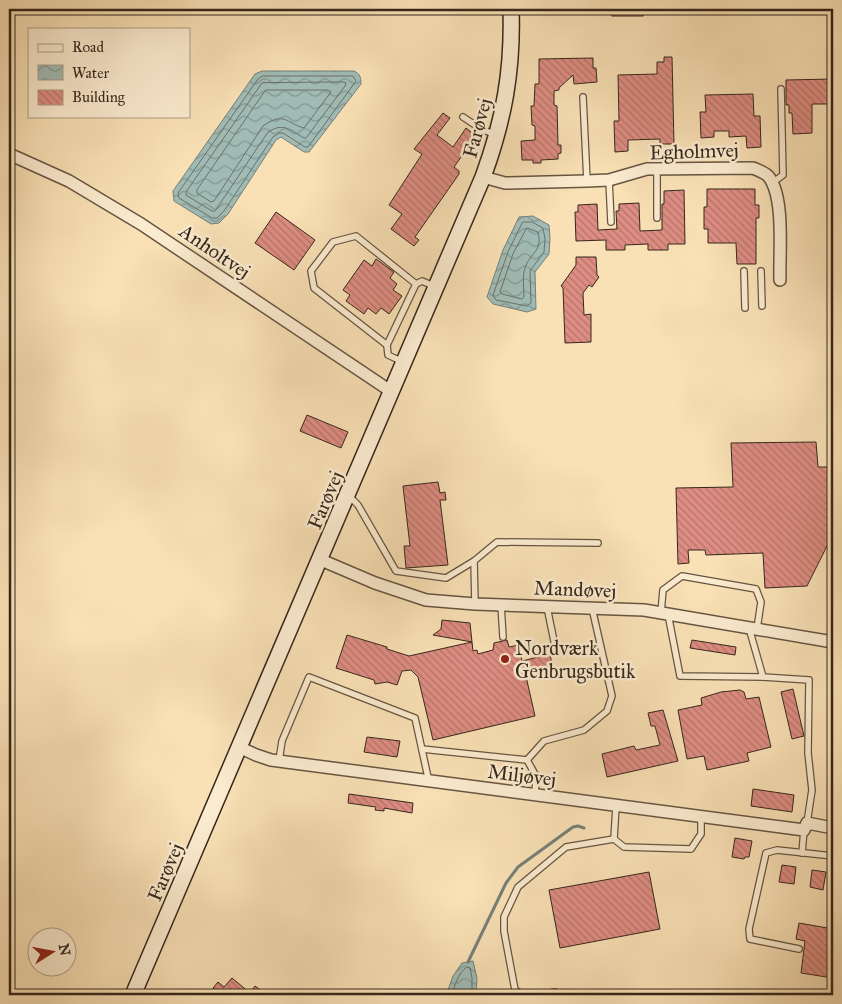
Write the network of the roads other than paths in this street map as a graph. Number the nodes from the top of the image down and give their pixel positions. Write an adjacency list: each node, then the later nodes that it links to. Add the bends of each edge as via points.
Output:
1 (511, 9): 5 (street, Farøvej, via 510,74)
2 (781, 89): 11 (lane, via 783,175)
3 (583, 97): 10 (lane)
4 (463, 117): 5 (lane, via 481,130)
5 (497, 136): 8 (street, Farøvej)
6 (9, 154): 23 (street, Anholtvej, via 69,181 141,224)
7 (657, 169): 9 (street, Egholmvej); 11 (street, Egholmvej, via 752,168 768,175); 12 (lane)
8 (483, 178): 10 (street, Egholmvej, via 505,183); 18 (street, Farøvej)
9 (608, 180): 10 (street, Egholmvej); 13 (lane)
10 (587, 181)
11 (772, 183): 16 (street, via 779,203)
12 (657, 218)
13 (611, 222)
14 (744, 271): 20 (lane)
15 (761, 271): 19 (lane)
16 (780, 280)
17 (416, 284): 18 (lane, via 422,281); 21 (lane); 21 (lane, via 356,236 333,242 311,271 314,288)
18 (437, 288): 22 (street, Farøvej)
19 (762, 306)
20 (745, 308)
21 (387, 345): 22 (lane, via 388,355)
22 (405, 362): 23 (street, Farøvej)
23 (392, 392): 24 (street, Farøvej)
24 (348, 496): 26 (street, Farøvej); 27 (lane, via 358,505 396,571 446,578)
25 (598, 543): 27 (lane, via 497,542)
26 (321, 560): 28 (street, Mandøvej, via 426,600); 38 (street, Farøvej)
27 (474, 561): 28 (lane)
28 (475, 604): 29 (street, Mandøvej)
29 (501, 605): 30 (street, Mandøvej); 34 (lane)
30 (547, 606): 31 (street, Mandøvej); 36 (lane)
31 (592, 608): 32 (street, Mandøvej); 40 (lane, via 612,696 606,711 584,730 544,741)
32 (664, 613): 33 (street, Mandøvej); 33 (lane, via 663,590 682,576 756,588 760,602); 37 (lane, via 680,676)
33 (753, 629): 35 (street, Mandøvej); 37 (lane)
34 (503, 637)
35 (833, 642)
36 (556, 651)
37 (763, 677): 46 (lane, via 809,680 808,753 812,790)
38 (239, 747): 41 (street, Miljøvej); 53 (street, Farøvej)
39 (422, 748): 40 (lane); 41 (lane, via 415,718 309,677 282,741); 42 (lane)
40 (527, 760): 43 (lane, via 536,776)
41 (279, 761): 42 (street, Miljøvej)
42 (429, 782): 43 (street, Miljøvej)
43 (535, 796): 44 (street, Miljøvej)
44 (616, 806): 45 (street, Miljøvej); 48 (lane)
45 (701, 817): 46 (street, Miljøvej); 48 (lane, via 701,834 690,850 624,847)
46 (806, 827): 47 (street); 49 (lane)
47 (833, 828)
48 (614, 839): 54 (lane, via 566,846 518,887 504,916 504,931 515,990)
49 (802, 853): 50 (lane); 51 (lane, via 777,850 766,853 749,929 750,939)
50 (833, 856)
51 (799, 949)
52 (555, 992): 55 (lane)
53 (133, 995)
54 (523, 995)
55 (540, 995)

